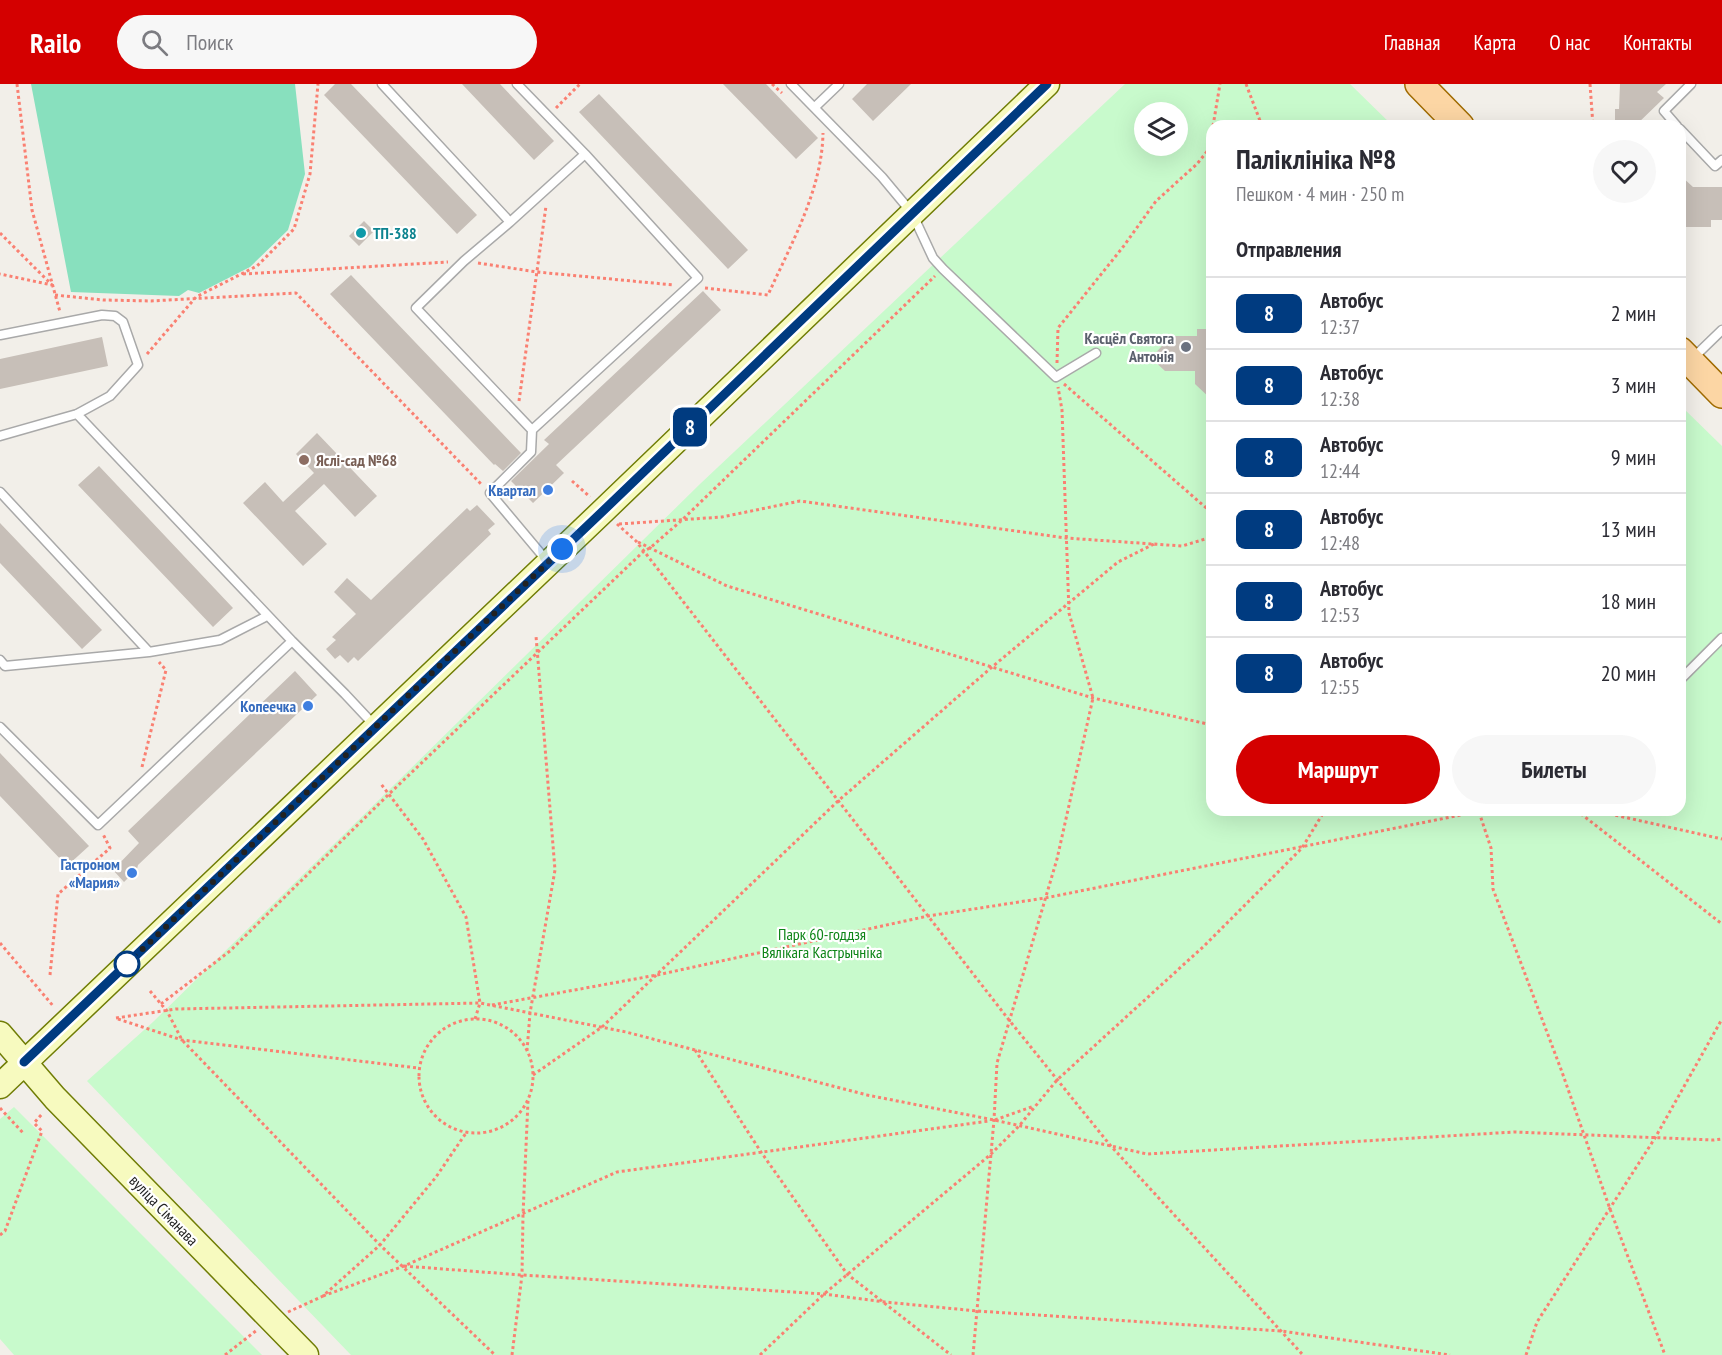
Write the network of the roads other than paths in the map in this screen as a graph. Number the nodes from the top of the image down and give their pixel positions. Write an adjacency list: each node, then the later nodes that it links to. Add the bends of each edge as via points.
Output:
1 (382, 84): 15 (lane)
2 (517, 84): 12 (lane)
3 (791, 84): 8 (lane)
4 (839, 84): 8 (lane)
5 (1047, 84): 14 (main road)
6 (1419, 84): 9 (main road)
7 (1691, 84): 10 (lane, via 1664,111)
8 (815, 107): 14 (lane)
9 (1454, 120)
10 (1672, 120)
11 (1686, 135): 13 (lane, via 1715,166)
12 (585, 154): 15 (lane); 23 (lane, via 698,278)
13 (1722, 160)
14 (912, 213): 18 (lane, via 933,258 1056,377); 26 (main road)
15 (510, 222): 23 (lane, via 416,308)
16 (1722, 330): 19 (lane)
17 (0, 335): 22 (lane, via 102,315 115,316 123,322 138,364 110,396)
18 (1096, 353)
19 (1686, 355)
20 (1686, 357): 21 (main road)
21 (1722, 394)
22 (77, 414): 24 (lane); 27 (lane)
23 (532, 430): 26 (lane, via 531,452 490,493)
24 (0, 436)
25 (0, 492): 30 (lane)
26 (548, 562): 34 (main road)
27 (267, 616): 29 (lane); 30 (lane, via 220,640)
28 (1722, 638): 32 (lane)
29 (292, 641): 33 (lane, via 98,825); 34 (lane)
30 (149, 652): 31 (lane)
31 (2, 665)
32 (1686, 674)
33 (0, 727)
34 (376, 727): 36 (main road)
35 (0, 1034): 36 (main road, вуліца Сіманава)
36 (24, 1062): 37 (main road); 38 (main road, вуліца Сіманава)
37 (0, 1086)
38 (306, 1355)

